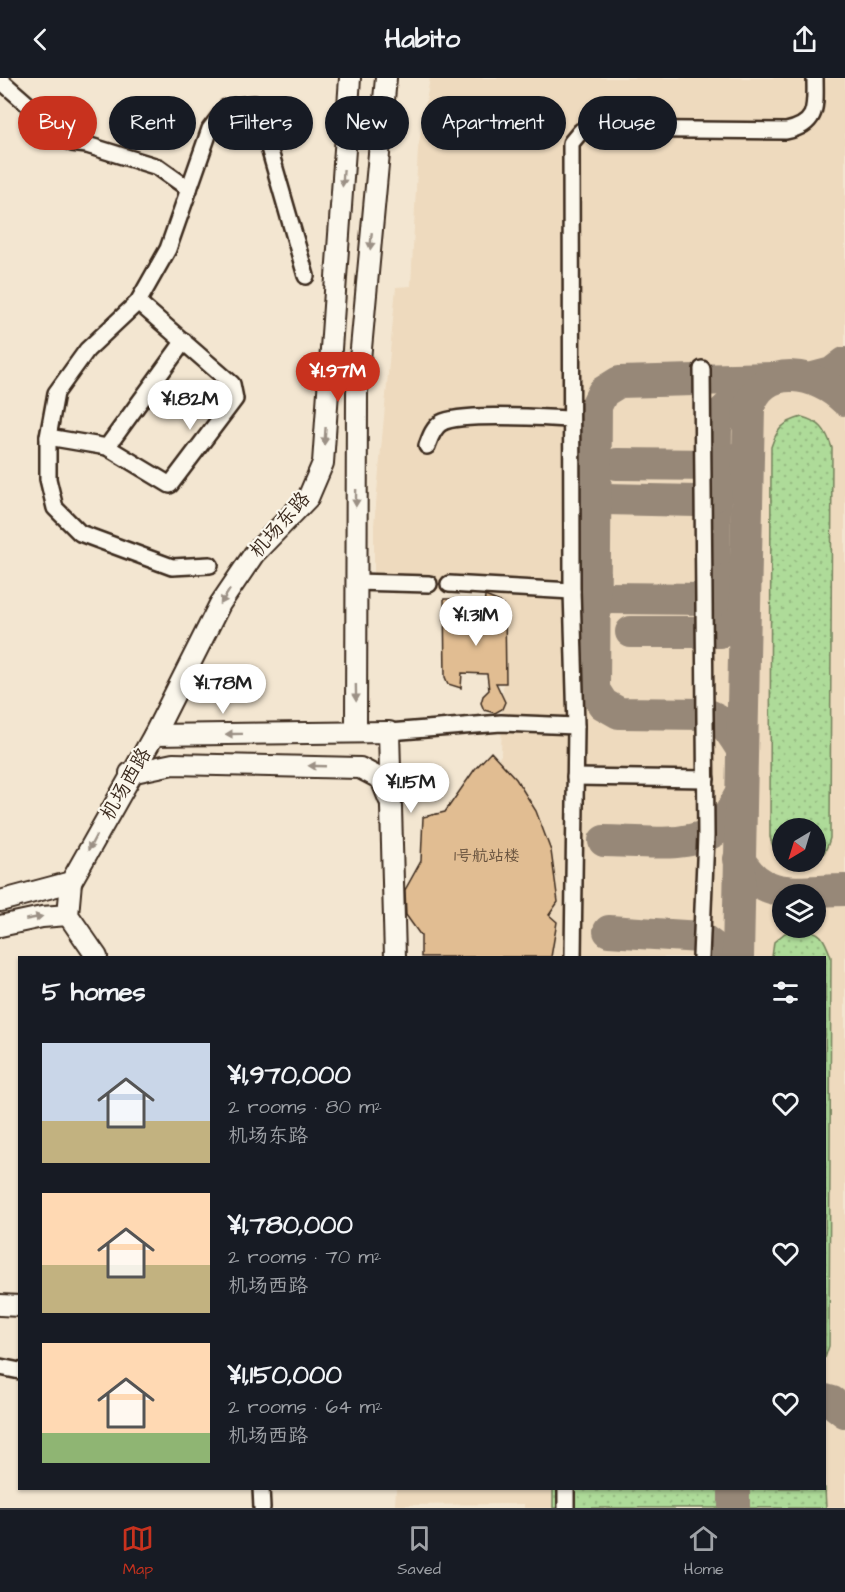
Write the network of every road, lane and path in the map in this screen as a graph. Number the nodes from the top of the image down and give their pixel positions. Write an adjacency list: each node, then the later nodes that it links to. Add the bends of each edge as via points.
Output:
1 (350, 78): 22 (main road, 机场东路, one-way to 22, via 323,463 308,498 254,554 220,604)
2 (815, 78): 10 (street, via 813,114 803,126 786,131 592,129 575,137 570,150)
3 (0, 80): 5 (street, via 72,143 158,167)
4 (381, 80): 15 (main road, one-way to 15, via 357,392)
5 (189, 189): 6 (street, via 210,129 226,108 254,104); 7 (street, via 168,249)
6 (306, 276)
7 (138, 302): 8 (street); 11 (street, via 87,350 56,393)
8 (184, 341): 13 (street); 13 (street, via 232,384 235,399 170,485)
9 (702, 369): 25 (street)
10 (571, 419): 12 (street, via 504,416 449,420 435,429); 18 (street)
11 (48, 437): 13 (street); 14 (street, via 48,479 55,508 80,533 172,567)
12 (427, 446)
13 (107, 447)
14 (210, 565)
15 (355, 582): 16 (street); 20 (main road, one-way to 20)
16 (429, 584)
17 (448, 584): 18 (street)
18 (572, 591): 19 (street)
19 (576, 726): 21 (street, via 501,723); 24 (street)
20 (356, 731): 21 (main road, 机场西路); 22 (main road, 机场西路, one-way to 22)
21 (389, 732): 32 (main road)
22 (154, 735): 23 (main road, 机场西路)
23 (130, 773): 26 (main road, 机场西路, one-way to 26); 31 (main road, one-way to 23, via 391,812 387,788 381,779 360,768 173,764)
24 (575, 777): 25 (street); 33 (street)
25 (706, 779): 34 (street)
26 (71, 882): 27 (main road); 28 (main road)
27 (0, 901)
28 (68, 915): 29 (main road, one-way to 28); 30 (main road)
29 (0, 926)
30 (96, 956)
31 (390, 956)
32 (395, 956)
33 (573, 956)
34 (701, 956)
35 (0, 1305): 36 (main road)
36 (18, 1306)
37 (0, 1367): 38 (street)
38 (18, 1371)
39 (261, 1490): 41 (street)
40 (566, 1490): 42 (street)
41 (262, 1508)
42 (566, 1508)

